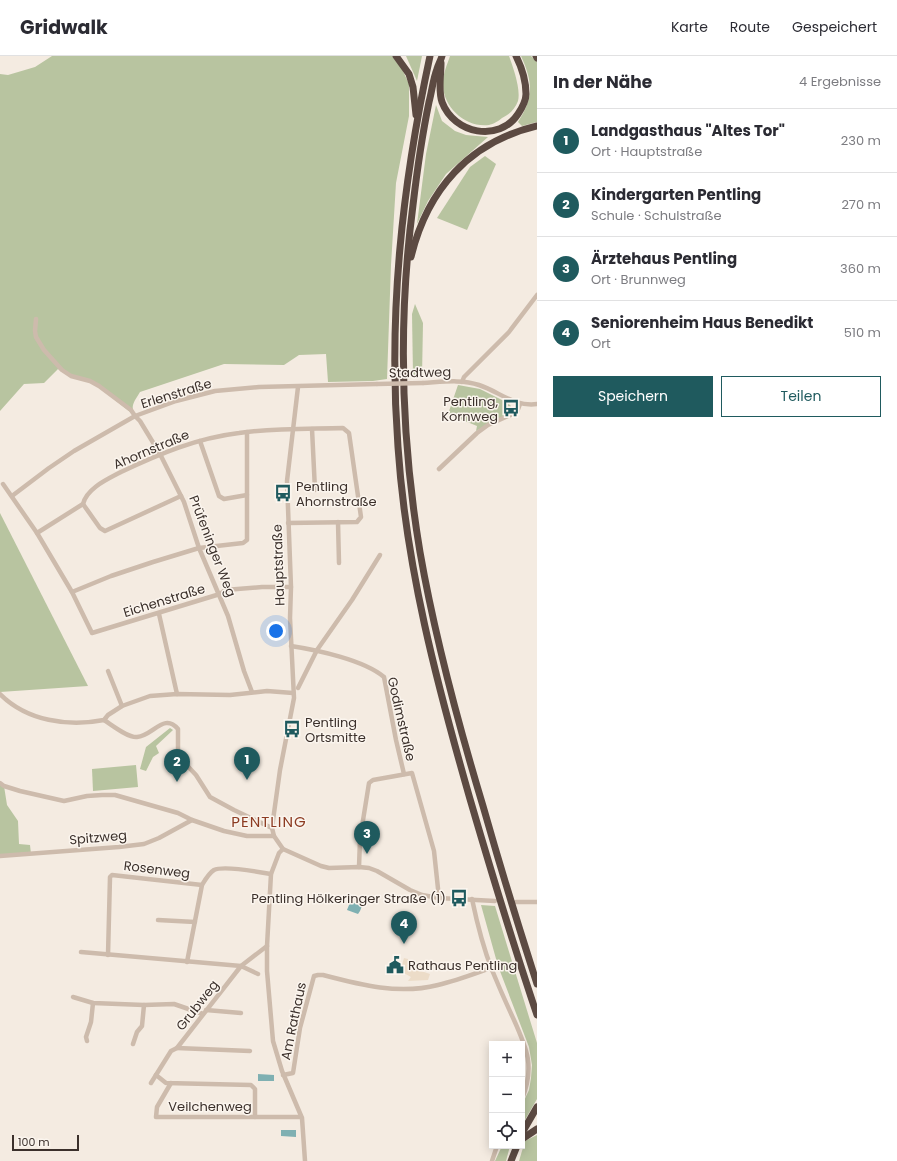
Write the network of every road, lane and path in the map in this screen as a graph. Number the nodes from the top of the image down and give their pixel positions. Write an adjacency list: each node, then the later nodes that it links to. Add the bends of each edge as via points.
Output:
1 (396, 56): 5 (highway, via 409,74)
2 (430, 56): 5 (highway)
3 (516, 56): 4 (highway, via 525,82 524,104 515,119 508,124 499,129 480,132 460,125 442,103)
4 (442, 57): 7 (highway, via 436,71 421,150 410,224)
5 (417, 120): 77 (highway, via 404,201 396,293 396,403 404,507 433,662 501,904)
6 (537, 126): 7 (highway, via 489,145 472,156 444,184 423,218)
7 (406, 280): 71 (highway, via 405,390 408,447 425,577 463,739)
8 (537, 295): 10 (street, via 509,332)
9 (36, 320): 14 (street, Prüfeninger Weg, via 36,337 62,370 99,386 131,410)
10 (462, 382): 11 (street, Stadtweg, bridge); 12 (street, Stadtweg, via 479,385)
11 (298, 387): 14 (street, Erlenstraße, via 215,391 176,401); 15 (street, Hauptstraße)
12 (520, 404): 13 (street, Stadtweg); 20 (street, via 516,412 476,433)
13 (537, 404)
14 (135, 416): 19 (street, Prüfeninger Weg); 24 (street, Erlenstraße, via 74,451)
15 (293, 429): 16 (street, Ahornstraße); 17 (street, Ahornstraße); 28 (street, Hauptstraße, via 287,479)
16 (312, 429): 22 (street); 27 (street, Ahornstraße, via 343,428 349,433 361,517 357,522)
17 (247, 432): 18 (street, Ahornstraße); 23 (street)
18 (200, 441): 19 (street, Ahornstraße); 23 (street, via 219,496 224,499)
19 (160, 454): 25 (street, Prüfeninger Weg); 26 (street, Ahornstraße, via 92,489)
20 (439, 469)
21 (3, 484): 24 (street)
22 (314, 490)
23 (246, 495): 30 (street, via 246,540 243,543)
24 (12, 496): 29 (street)
25 (181, 496): 26 (street, via 105,532); 30 (street, Prüfeninger Weg)
26 (83, 504): 29 (street, Ahornstraße)
27 (338, 522): 28 (street); 32 (street)
28 (288, 523): 33 (street, Hauptstraße)
29 (37, 533): 34 (street)
30 (199, 548): 34 (street, via 139,566); 35 (street, Prüfeninger Weg)
31 (380, 555): 38 (street)
32 (339, 563)
33 (291, 587): 35 (street, Eichenstraße, via 225,590); 37 (street, Hauptstraße)
34 (72, 592): 36 (street, Eichenstraße, via 92,634)
35 (220, 594): 36 (street, Eichenstraße); 41 (street, Prüfeninger Weg)
36 (159, 614): 44 (street)
37 (291, 646): 38 (street, Godimstraße); 42 (street, Hauptstraße)
38 (317, 650): 40 (street); 47 (street, Godimstraße, via 376,670 384,677)
39 (108, 671): 45 (street)
40 (298, 688)
41 (252, 692): 42 (street); 44 (street, via 230,695)
42 (293, 693): 50 (street, Hauptstraße, via 293,708 280,770)
43 (0, 694): 46 (street, via 19,709 45,719 58,722)
44 (177, 694): 45 (street, via 150,696)
45 (122, 706): 46 (street)
46 (104, 720): 50 (street, via 131,737 138,738 162,724 168,722 175,725 178,729 180,758 196,775 210,797)
47 (404, 774): 54 (street, via 369,783 360,839); 57 (street, Godimstraße, via 412,772 434,852)
48 (0, 783): 49 (street, via 20,791 64,801 87,796 115,796 178,813)
49 (192, 820): 51 (street, via 247,836); 53 (street, Spitzweg, via 144,844)
50 (272, 828): 51 (street, Hauptstraße)
51 (274, 836): 52 (street)
52 (283, 849): 54 (street, via 329,868); 55 (street)
53 (0, 856)
54 (359, 867): 57 (street, via 377,871 422,895)
55 (271, 874): 56 (street, Rosenweg, via 222,868 214,870); 64 (street)
56 (202, 885): 63 (street); 66 (street, Rosenweg, via 112,875)
57 (439, 898): 58 (street)
58 (472, 899): 59 (street); 69 (street)
59 (495, 900)
60 (516, 902): 61 (street)
61 (537, 902)
62 (158, 920): 63 (street)
63 (195, 922): 67 (street)
64 (267, 946): 68 (street, Grubweg); 83 (street, via 271,1025)
65 (81, 952): 66 (street)
66 (108, 955): 67 (street)
67 (187, 962): 68 (street)
68 (241, 966): 70 (street); 75 (street, Grubweg)
69 (491, 968): 83 (street, Am Rathaus, via 438,985 406,990 367,987 323,975 314,976 300,1028 293,1073); 86 (street, via 526,1047 529,1078)
70 (258, 974)
71 (537, 984)
72 (73, 997): 73 (street)
73 (93, 1003): 74 (street); 78 (street)
74 (144, 1006): 75 (street, via 174,1004); 79 (street, via 142,1026)
75 (204, 1012): 76 (street); 80 (street, Grubweg)
76 (241, 1013)
77 (537, 1015)
78 (87, 1041)
79 (133, 1044)
80 (177, 1048): 81 (street); 82 (street, Grubweg, via 171,1051)
81 (250, 1051)
82 (156, 1075): 84 (street, Grubweg); 85 (street, via 166,1083)
83 (283, 1075): 89 (street)
84 (151, 1083)
85 (171, 1083): 88 (street, via 251,1085 255,1089); 88 (street, Veilchenweg, via 157,1107 156,1117)
86 (525, 1090)
87 (537, 1107): 90 (highway)
88 (255, 1117): 89 (street, Veilchenweg)
89 (301, 1117): 95 (street)
90 (525, 1128)
91 (537, 1129): 92 (highway)
92 (525, 1137)
93 (496, 1149): 96 (street)
94 (516, 1149): 97 (highway)
95 (305, 1161)
96 (492, 1161)
97 (511, 1161)

